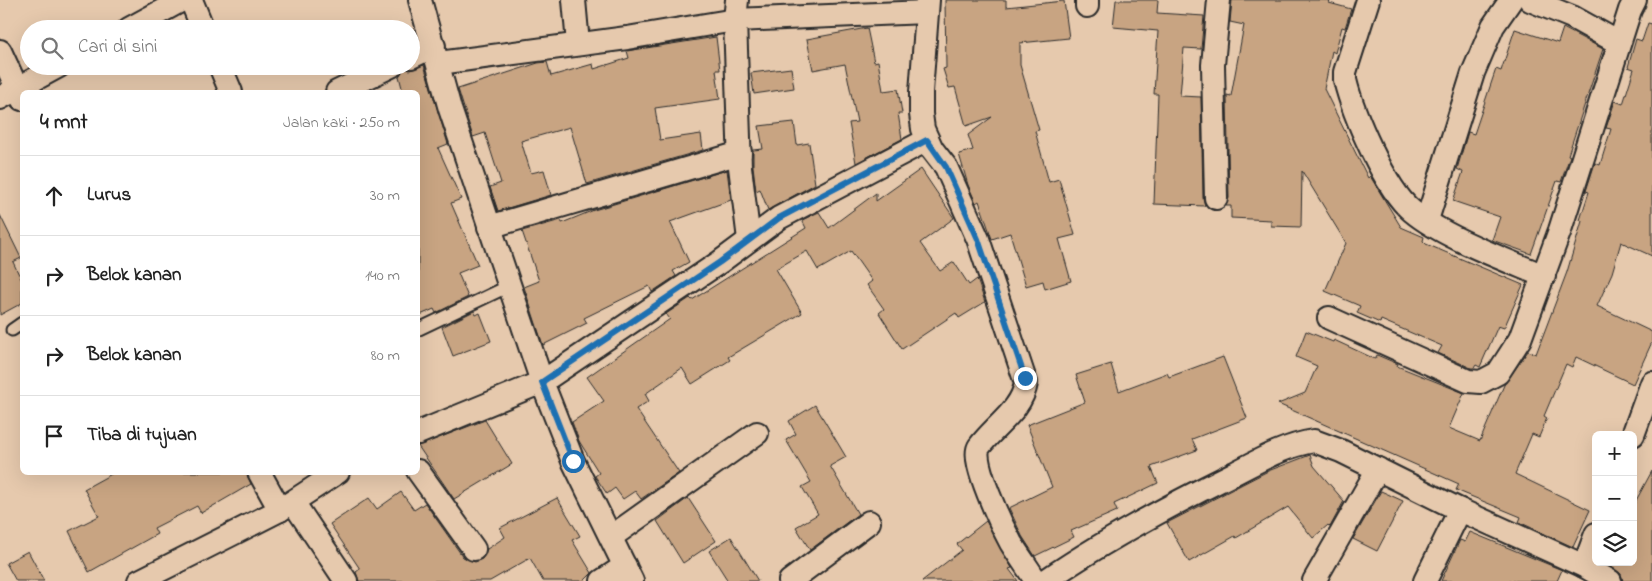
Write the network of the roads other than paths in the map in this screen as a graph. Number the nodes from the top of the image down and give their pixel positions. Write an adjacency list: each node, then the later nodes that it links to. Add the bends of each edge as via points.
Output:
1 (182, 0): 12 (street)
2 (191, 0): 13 (street)
3 (420, 0): 17 (street)
4 (574, 0): 15 (street)
5 (1219, 0): 28 (street, via 1213,65)
6 (1368, 0): 29 (street, via 1346,72 1348,89 1365,138 1384,171 1411,210)
7 (1511, 0): 29 (street, via 1492,26 1473,73)
8 (1530, 0): 14 (street, via 1572,17)
9 (1635, 0): 14 (street)
10 (927, 6): 11 (street); 26 (street, via 921,114)
11 (736, 10): 15 (street); 27 (street)
12 (145, 20)
13 (199, 20)
14 (1619, 43): 32 (street)
15 (578, 44): 17 (street)
16 (0, 51): 25 (street)
17 (436, 55): 18 (street); 30 (street, via 450,109)
18 (420, 56)
19 (45, 75): 22 (street)
20 (224, 75): 23 (street)
21 (372, 75): 24 (street)
22 (21, 90)
23 (230, 90)
24 (341, 90)
25 (13, 95)
26 (927, 140): 31 (street, via 779,218); 59 (street, via 946,167 978,239 1025,378 1022,397 979,447 977,459 1010,541)
27 (740, 153): 30 (street); 31 (street)
28 (1216, 198)
29 (1427, 220): 32 (street, via 1458,238)
30 (489, 227): 33 (street)
31 (749, 240): 38 (street)
32 (1544, 276): 34 (street, via 1507,362 1498,373 1481,382 1468,381)
33 (509, 286): 36 (lane); 38 (street)
34 (1329, 318)
35 (20, 324): 37 (lane)
36 (420, 329)
37 (12, 330)
38 (542, 382): 40 (street); 50 (street, via 573,461)
39 (1652, 383): 41 (street)
40 (420, 431)
41 (1634, 431)
42 (757, 433): 50 (street)
43 (1378, 469): 48 (street); 60 (street, via 1322,443 1314,441 1299,445 1262,459 1144,519); 61 (street)
44 (420, 474): 52 (street)
45 (261, 475): 47 (street)
46 (333, 475): 47 (street)
47 (286, 506): 55 (street); 56 (street)
48 (1460, 510): 53 (street); 62 (street)
49 (870, 522): 58 (street)
50 (610, 536): 54 (street)
51 (1592, 545): 53 (street)
52 (474, 549)
53 (1584, 566): 63 (street)
54 (629, 574): 57 (street)
55 (139, 581)
56 (346, 581)
57 (602, 581)
58 (790, 581)
59 (1036, 581)
60 (1045, 581)
61 (1314, 581)
62 (1425, 581)
63 (1610, 581)

